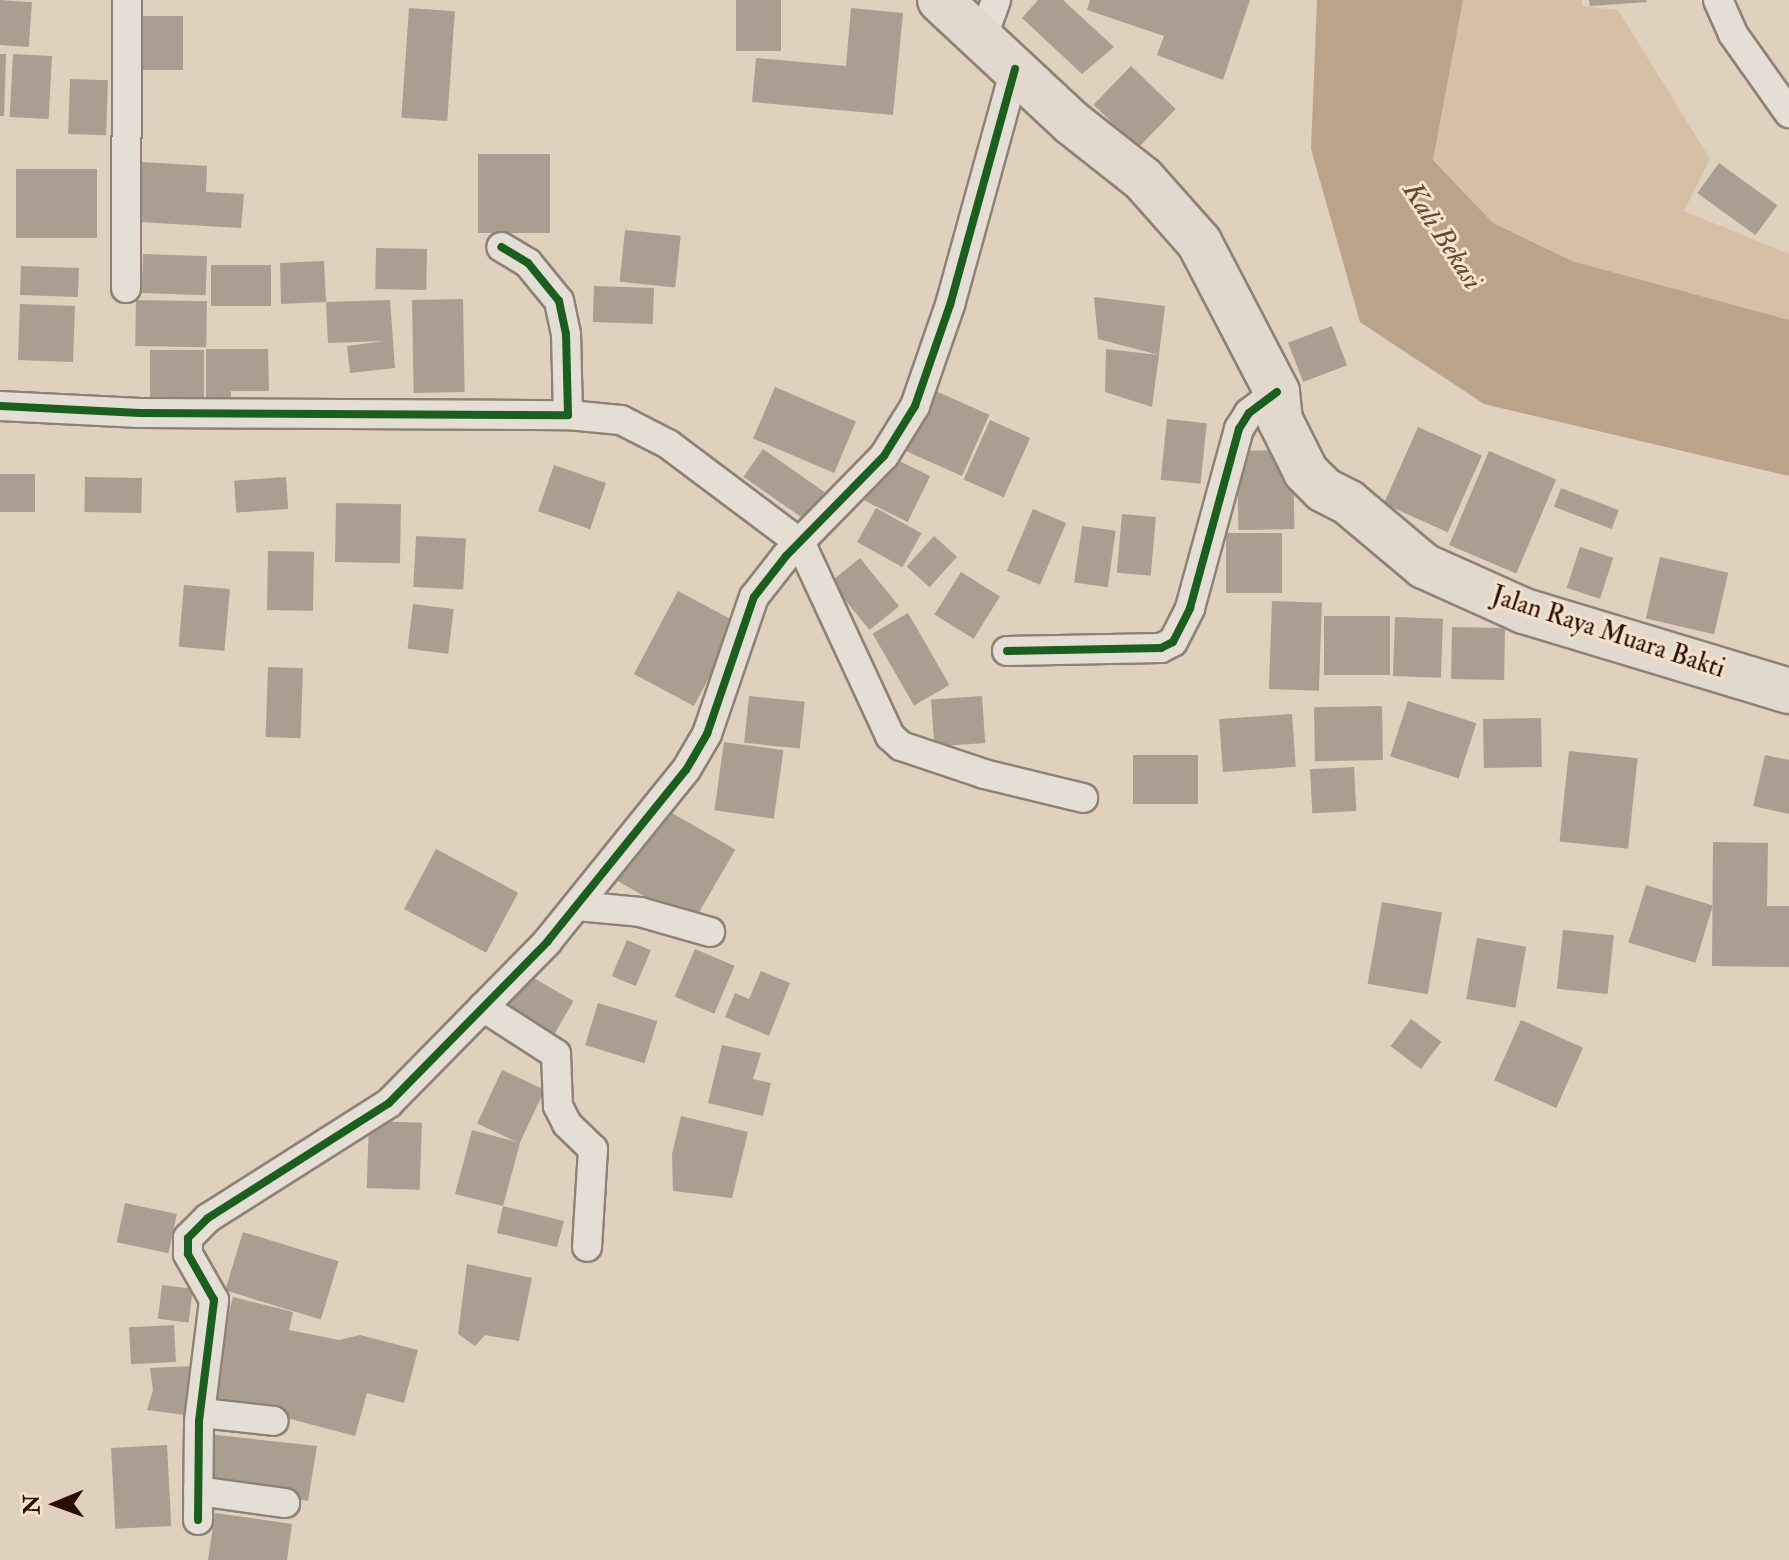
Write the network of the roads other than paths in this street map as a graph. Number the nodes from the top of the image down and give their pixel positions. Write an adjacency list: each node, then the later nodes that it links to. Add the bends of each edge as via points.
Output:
1 (127, 0): 8 (street)
2 (940, 0): 4 (main road, Jalan Raya Muara Bakti)
3 (1718, 0): 6 (street, via 1733,34)
4 (990, 18): 5 (main road, Jalan Raya Muara Bakti)
5 (1015, 69): 9 (main road, Jalan Raya Muara Bakti, via 1143,179 1199,242); 12 (street, via 950,305 915,406 884,456)
6 (1789, 113)
7 (501, 247): 11 (street, via 528,263 559,301 566,334)
8 (126, 288)
9 (1277, 392): 13 (street, via 1249,413 1239,429 1190,608 1173,642 1161,648); 14 (main road, Jalan Raya Muara Bakti, via 1280,420 1306,472 1424,566 1524,611)
10 (0, 406): 11 (street, via 140,413)
11 (568, 415): 12 (street, via 621,420 668,444)
12 (793, 550): 15 (street, via 890,736 901,746 984,774); 16 (street, via 754,597 700,746)
13 (1007, 651)
14 (1789, 691)
15 (1083, 798)
16 (577, 906): 17 (street, via 640,912); 18 (street)
17 (710, 932)
18 (483, 1007): 19 (street, via 556,1054 558,1106 593,1149); 20 (street, via 389,1103 208,1218 188,1238 188,1254 214,1300)
19 (587, 1247)
20 (202, 1413): 21 (street); 22 (street)
21 (274, 1421)
22 (198, 1491): 23 (street); 24 (street)
23 (285, 1503)
24 (198, 1520)

